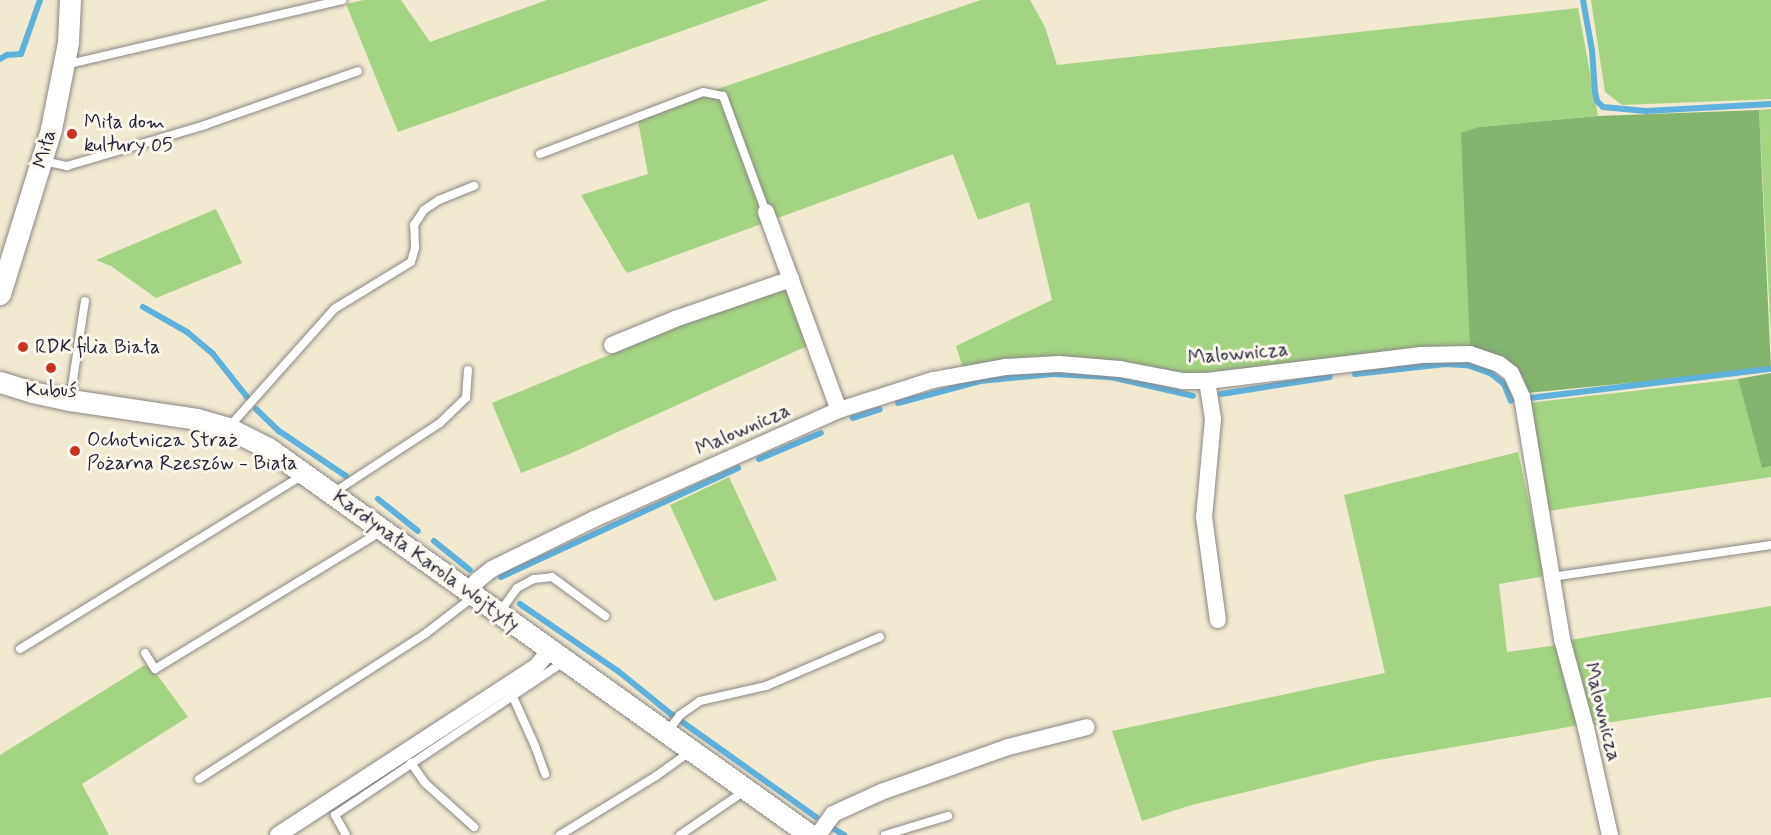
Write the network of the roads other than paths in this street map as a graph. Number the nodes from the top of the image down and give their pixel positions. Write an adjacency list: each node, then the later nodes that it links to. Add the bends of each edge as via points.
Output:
1 (70, 0): 3 (street, Miła)
2 (343, 0): 3 (lane)
3 (64, 65): 6 (street, Miła)
4 (358, 71): 6 (lane, via 205,125 67,166)
5 (540, 154): 8 (lane, via 703,92 723,96)
6 (42, 161): 10 (street, Miła)
7 (474, 186): 18 (lane, via 424,210 414,225 411,262 334,309)
8 (766, 212): 9 (street)
9 (791, 279): 12 (street); 17 (street)
10 (0, 294)
11 (85, 301): 16 (lane)
12 (612, 345)
13 (468, 370): 20 (lane, via 466,398 440,423)
14 (1207, 381): 17 (street, Malownicza, via 1183,381 1092,365 1005,367 933,380); 23 (street, Malownicza, via 1448,353 1470,354 1499,364 1511,373 1522,397); 27 (street, via 1213,418 1204,517)
15 (0, 382): 16 (street, Kardynała Karola Wojtyły)
16 (70, 400): 18 (street, Kardynała Karola Wojtyły, via 171,414)
17 (839, 410): 24 (street, Malownicza, via 492,569 477,581)
18 (228, 428): 19 (street, Kardynała Karola Wojtyły, via 268,448)
19 (305, 474): 20 (street, Kardynała Karola Wojtyły); 29 (lane)
20 (333, 494): 21 (street, Kardynała Karola Wojtyły)
21 (380, 528): 24 (street, Kardynała Karola Wojtyły); 30 (lane, via 372,537 155,669)
22 (1771, 545): 23 (lane)
23 (1552, 577): 49 (street, Malownicza, via 1562,639)
24 (471, 594): 25 (street, Kardynała Karola Wojtyły); 38 (lane, via 425,634)
25 (499, 613): 26 (lane, via 517,588 534,579 552,577); 31 (street, Kardynała Karola Wojtyły)
26 (605, 616)
27 (1218, 620)
28 (880, 637): 34 (lane, via 766,686 700,701)
29 (20, 649)
30 (145, 653)
31 (558, 655): 32 (lane); 34 (street, Kardynała Karola Wojtyły); 42 (street)
32 (513, 697): 36 (lane); 37 (lane)
33 (1087, 727): 47 (street, via 1008,747 881,792 833,814)
34 (670, 728): 35 (street, Kardynała Karola Wojtyły)
35 (692, 750): 39 (street, Kardynała Karola Wojtyły); 44 (lane)
36 (411, 763): 41 (lane, via 425,783); 43 (lane, via 335,815)
37 (544, 774)
38 (199, 779)
39 (747, 790): 45 (lane); 46 (street, Kardynała Karola Wojtyły)
40 (948, 816): 48 (lane)
41 (474, 827)
42 (278, 835)
43 (346, 835)
44 (560, 835)
45 (680, 835)
46 (810, 835)
47 (818, 835)
48 (885, 835)
49 (1610, 835)

